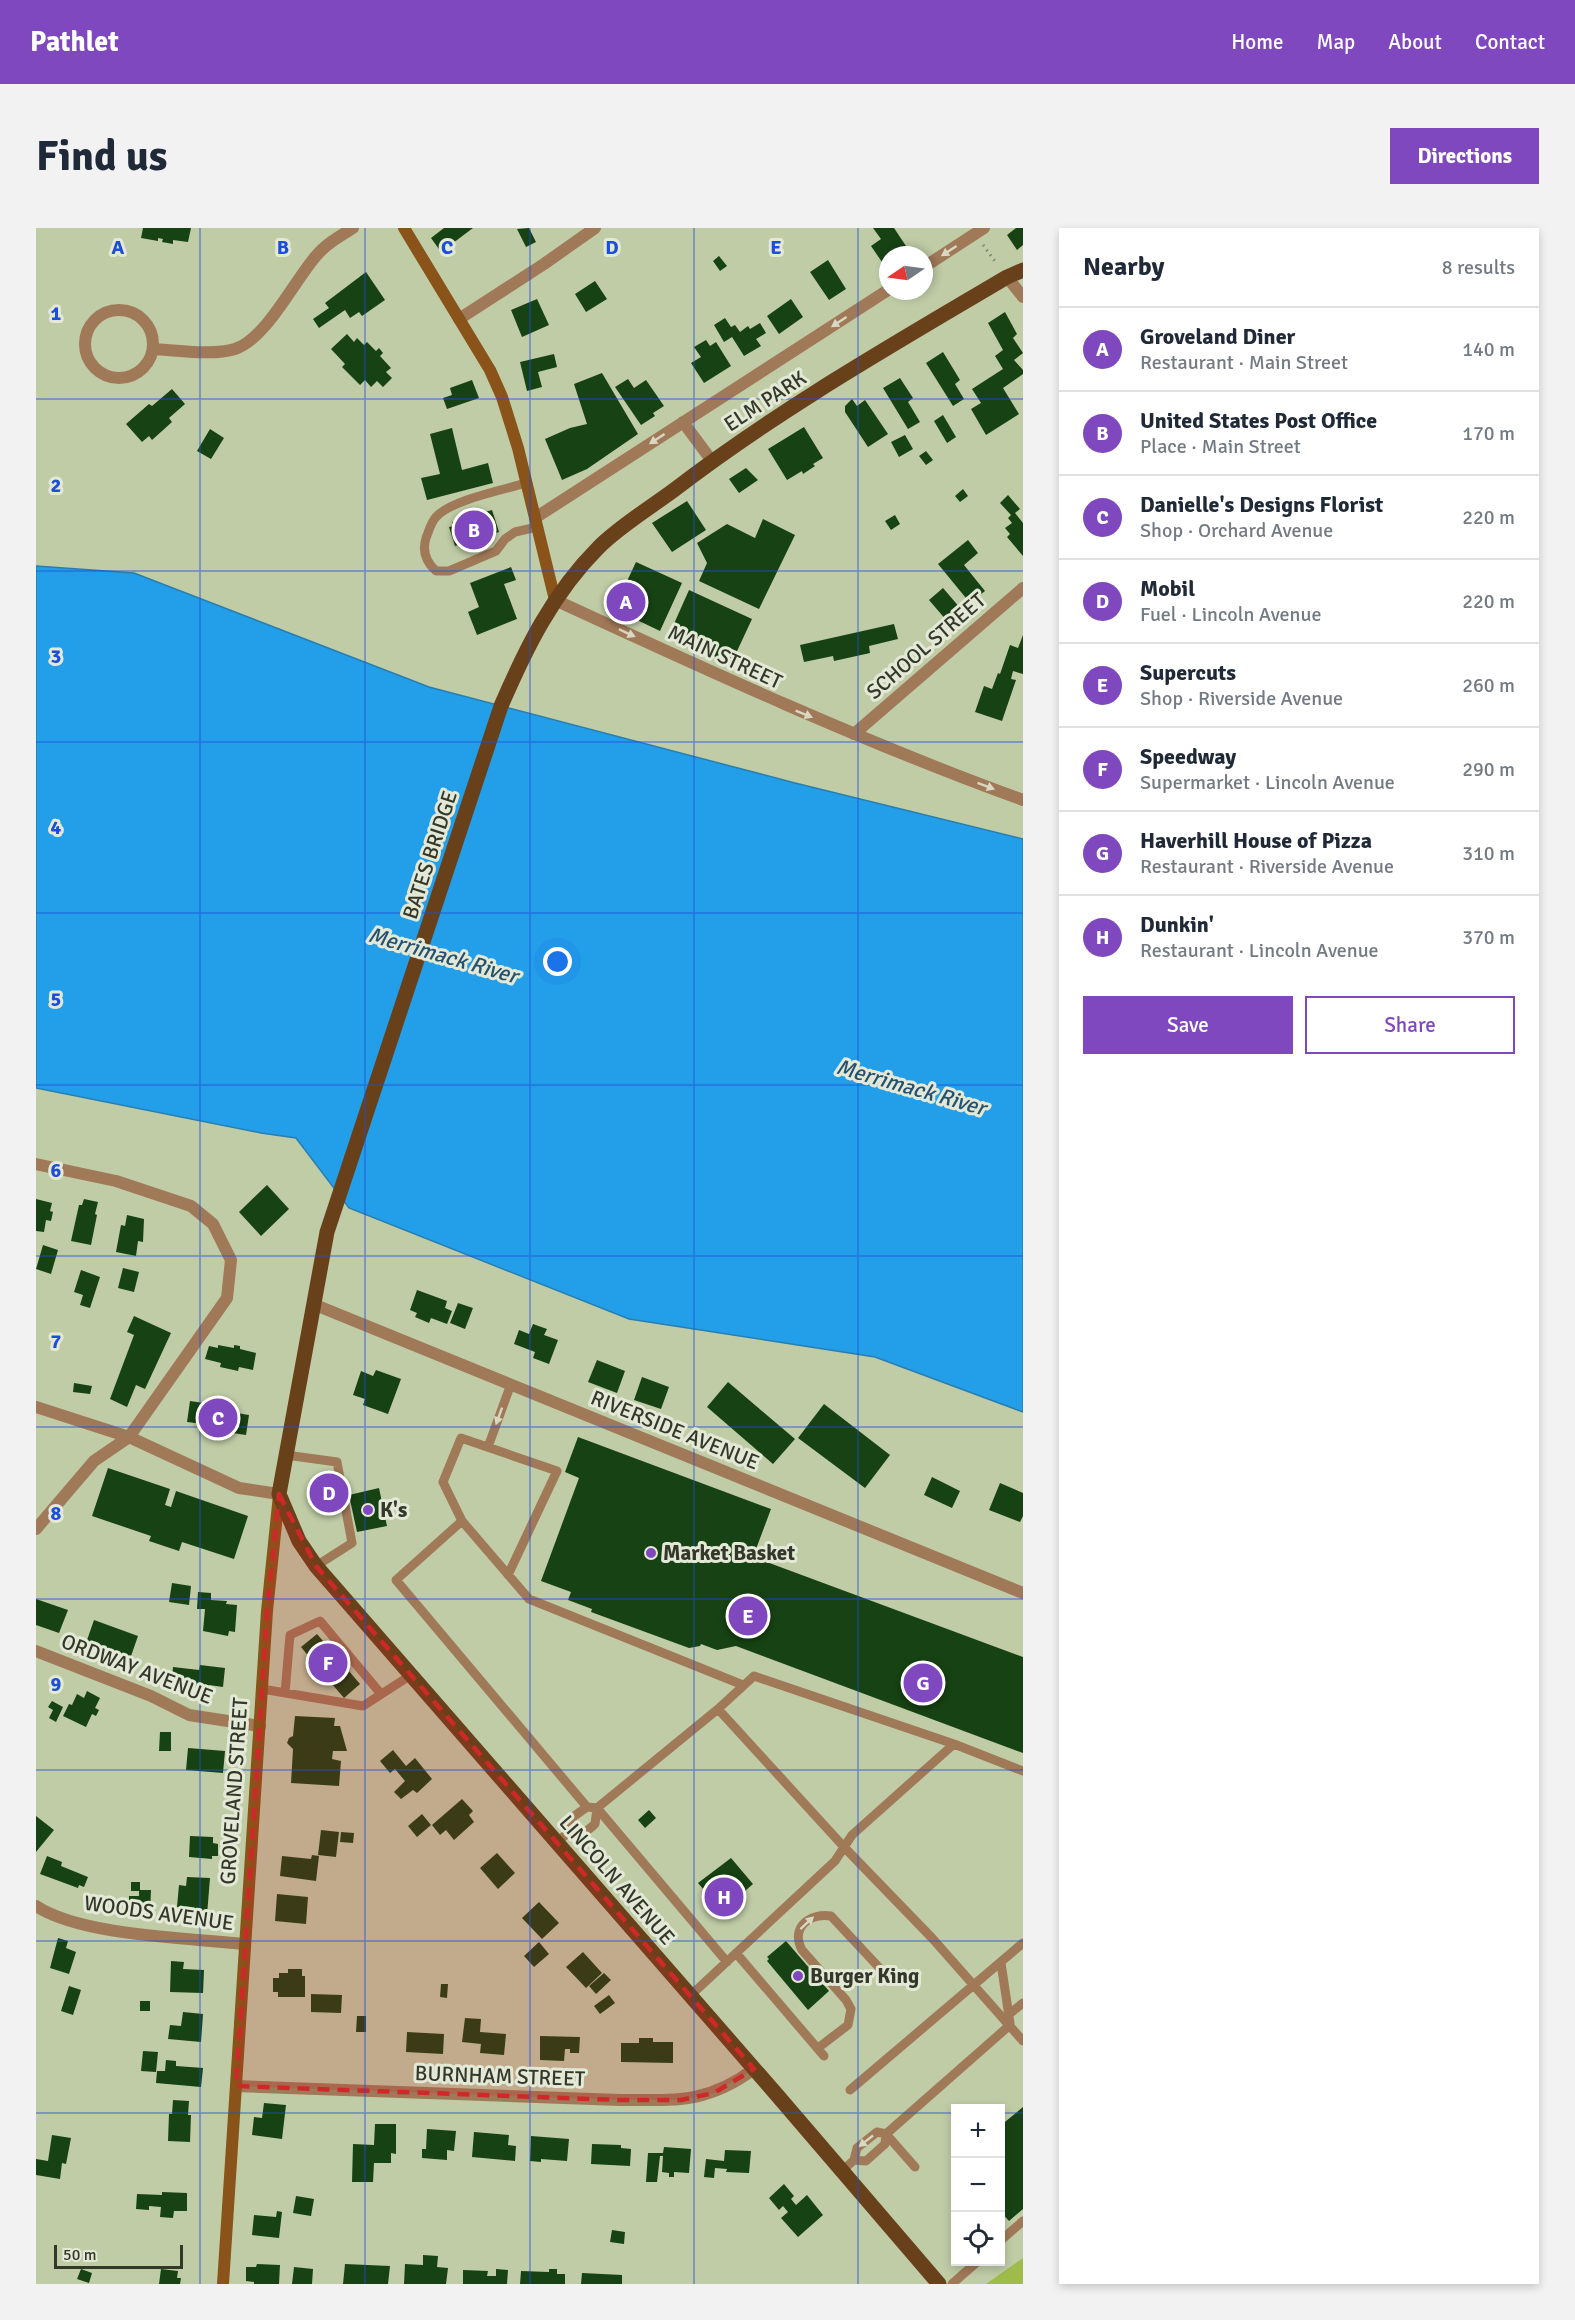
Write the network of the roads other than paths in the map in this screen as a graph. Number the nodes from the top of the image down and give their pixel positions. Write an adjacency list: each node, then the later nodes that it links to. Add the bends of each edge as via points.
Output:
1 (352, 228): 11 (street, via 317,254 246,344 222,351)
2 (404, 228): 10 (main road)
3 (595, 228): 10 (street)
4 (976, 230): 5 (street, one-way to 5)
5 (933, 261)
6 (1023, 270): 7 (main road, ELM PARK)
7 (1007, 277): 9 (street); 13 (main road, ELM PARK, via 876,355)
8 (879, 296): 12 (street, ELM PARK, one-way to 12)
9 (1023, 297)
10 (459, 319): 14 (main road, via 502,397)
11 (153, 349): 11 (street, via 147,325 126,310 101,315 86,335 89,360 100,373 117,378 133,375 146,365)
12 (683, 422): 13 (street); 15 (street, ELM PARK, one-way to 15)
13 (712, 461): 17 (main road, ELM PARK, via 598,547)
14 (526, 483): 15 (main road); 15 (lane, via 448,506 434,518 424,553 436,571 449,571 496,551 505,539)
15 (536, 522): 17 (main road)
16 (1023, 588): 18 (street, SCHOOL STREET)
17 (555, 600): 18 (street, MAIN STREET, one-way to 18, via 768,699); 21 (main road, BATES BRIDGE, via 501,706 327,1232)
18 (854, 734): 19 (street, MAIN STREET, one-way to 19)
19 (1023, 800)
20 (36, 1164): 24 (street, via 116,1181 191,1206 213,1224 231,1260 227,1298)
21 (313, 1304): 22 (street, RIVERSIDE AVENUE); 26 (main road, GROVELAND STREET)
22 (511, 1384): 25 (lane, one-way to 25); 32 (street, RIVERSIDE AVENUE)
23 (36, 1407): 24 (street)
24 (129, 1437): 27 (street, via 239,1488); 29 (street, via 94,1461)
25 (488, 1447): 28 (lane, via 461,1438 443,1482); 31 (lane, via 557,1471)
26 (286, 1455): 27 (main road, GROVELAND STREET); 30 (lane, via 337,1462 352,1542)
27 (279, 1494): 30 (main road, LINCOLN AVENUE, via 299,1541); 36 (main road, GROVELAND STREET)
28 (462, 1521): 31 (lane); 43 (lane, via 396,1580)
29 (36, 1528)
30 (316, 1566): 34 (main road, LINCOLN AVENUE)
31 (508, 1575): 35 (lane, via 529,1599)
32 (1023, 1593)
33 (36, 1651): 40 (street, ORDWAY AVENUE, via 189,1714)
34 (411, 1675): 38 (lane); 45 (main road, LINCOLN AVENUE)
35 (743, 1685): 39 (lane); 41 (lane, via 754,1676)
36 (262, 1689): 37 (lane); 40 (main road, GROVELAND STREET)
37 (285, 1693): 38 (lane, via 363,1706); 38 (lane, via 290,1635 320,1621)
38 (381, 1694)
39 (718, 1709): 44 (lane); 46 (lane)
40 (260, 1726): 49 (main road, GROVELAND STREET)
41 (954, 1744): 42 (lane); 46 (lane, via 852,1835)
42 (1023, 1771)
43 (587, 1807): 44 (lane); 45 (lane, via 570,1819)
44 (597, 1808): 45 (lane, via 595,1824 582,1835); 51 (lane)
45 (562, 1838): 55 (main road, LINCOLN AVENUE)
46 (844, 1847): 50 (lane, via 835,1861); 54 (lane)
47 (36, 1906): 49 (street, WOODS AVENUE, via 94,1927)
48 (1023, 1943): 52 (lane)
49 (244, 1944): 62 (main road, GROVELAND STREET)
50 (736, 1953): 51 (lane); 59 (lane)
51 (727, 1962): 55 (lane)
52 (1000, 1963): 54 (lane); 57 (lane)
53 (886, 1976): 59 (lane, one-way to 53, via 848,2025 851,2009 802,1950 798,1935 801,1926 814,1916 831,1916)
54 (974, 1985): 57 (lane); 63 (lane)
55 (690, 1996): 61 (main road, LINCOLN AVENUE)
56 (1023, 2003): 57 (lane)
57 (1009, 2020): 58 (lane); 64 (lane)
58 (1023, 2042)
59 (818, 2048): 60 (lane)
60 (824, 2056)
61 (754, 2069): 62 (street, BURNHAM STREET, via 714,2093 681,2100); 67 (main road, LINCOLN AVENUE)
62 (236, 2085): 71 (main road, GROVELAND STREET)
63 (850, 2090)
64 (886, 2134): 65 (lane, one-way to 65, via 877,2132 857,2148); 65 (lane, via 885,2144 866,2161); 66 (lane)
65 (854, 2160): 67 (lane)
66 (915, 2167)
67 (842, 2171): 72 (main road, LINCOLN AVENUE)
68 (1023, 2221): 69 (lane)
69 (1005, 2237)
70 (972, 2266): 73 (lane)
71 (223, 2284)
72 (939, 2284)
73 (952, 2284)

